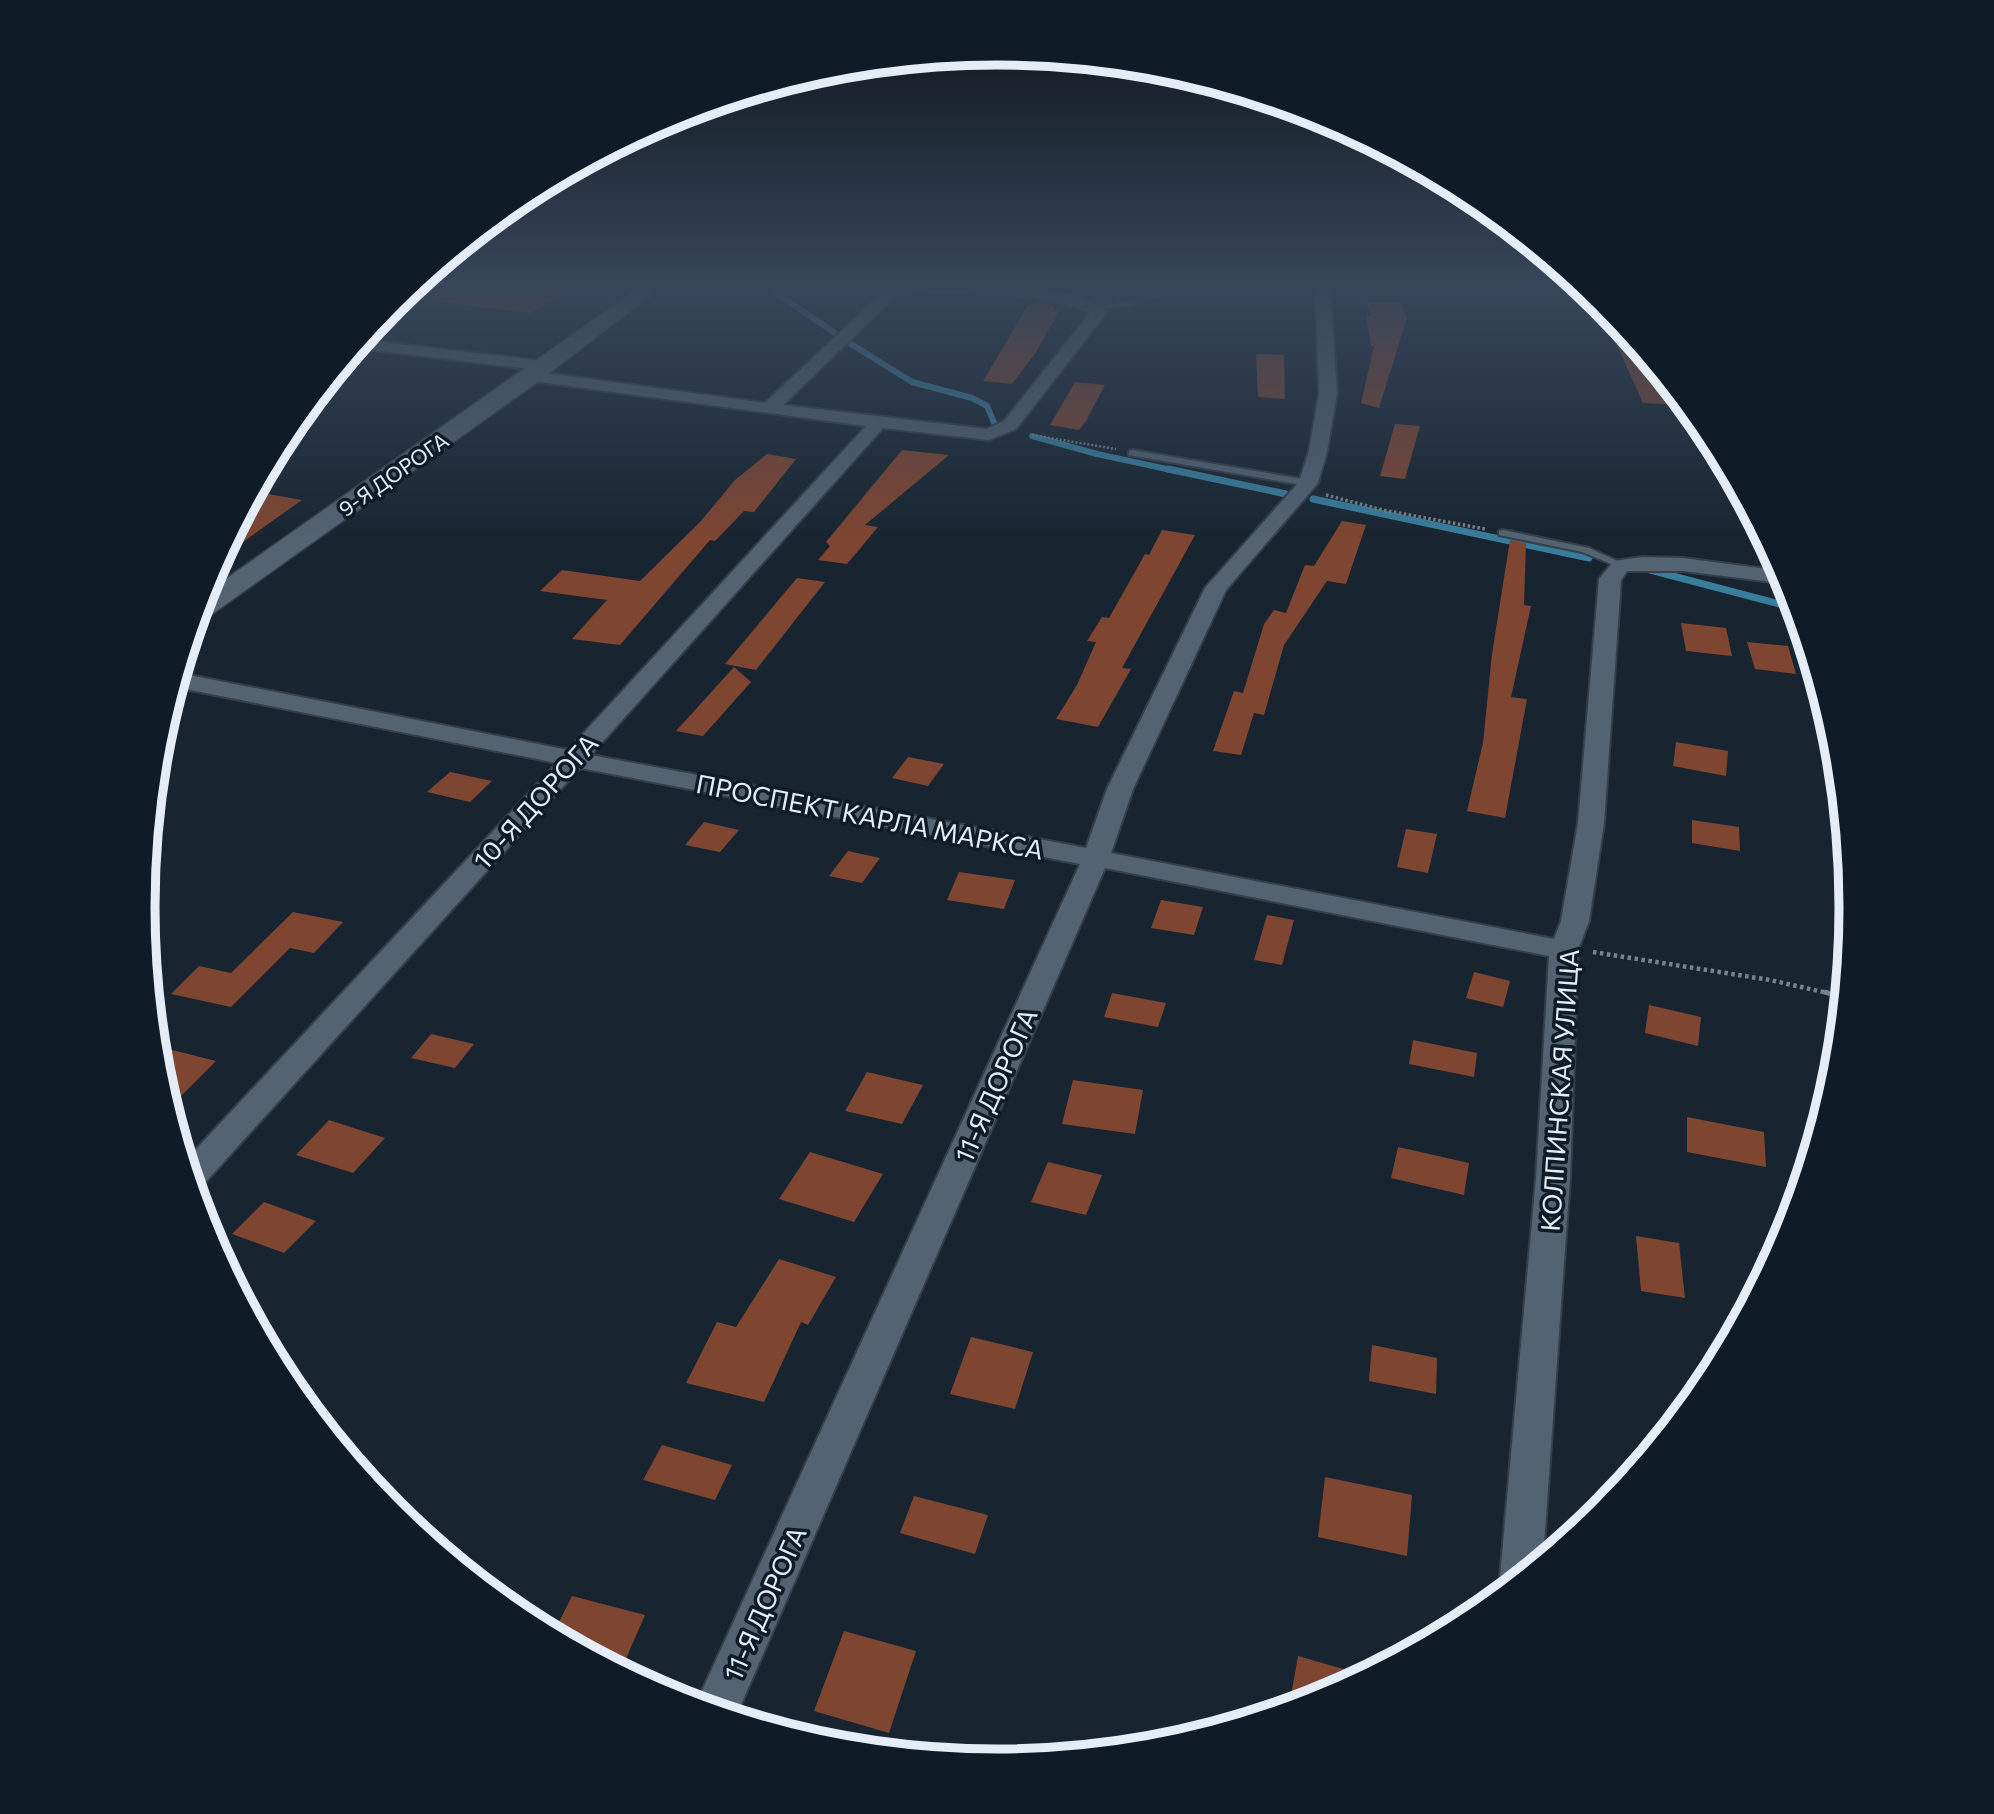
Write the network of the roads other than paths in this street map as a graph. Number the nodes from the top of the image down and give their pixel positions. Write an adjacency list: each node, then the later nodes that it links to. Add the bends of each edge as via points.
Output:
1 (529, 370): 5 (street)
2 (810, 370): 6 (street)
3 (1054, 370): 7 (street, via 1010,425 992,433)
4 (1327, 370): 9 (street, via 1328,393)
5 (538, 371): 6 (street); 13 (street, 9-Я ДОРОГА)
6 (769, 409): 7 (street)
7 (878, 423): 15 (street, 10-Я ДОРОГА)
8 (1132, 453): 9 (lane)
9 (1308, 483): 16 (street, 11-Я ДОРОГА, via 1216,588 1120,789)
10 (1503, 533): 11 (lane, via 1585,550)
11 (1621, 565): 12 (street, via 1677,562); 17 (street, КОЛПИНСКАЯ УЛИЦА, via 1610,579 1591,823 1575,921)
12 (1771, 576)
13 (213, 600)
14 (185, 682): 15 (street, ПРОСПЕКТ КАРЛА МАРКСА)
15 (574, 759): 16 (street, ПРОСПЕКТ КАРЛА МАРКСА); 18 (street, 10-Я ДОРОГА)
16 (1096, 859): 17 (street, ПРОСПЕКТ КАРЛА МАРКСА); 20 (street, 11-Я ДОРОГА)
17 (1564, 950): 19 (street, КОЛПИНСКАЯ УЛИЦА, via 1553,1178)
18 (197, 1170)
19 (1522, 1565)
20 (719, 1702)

